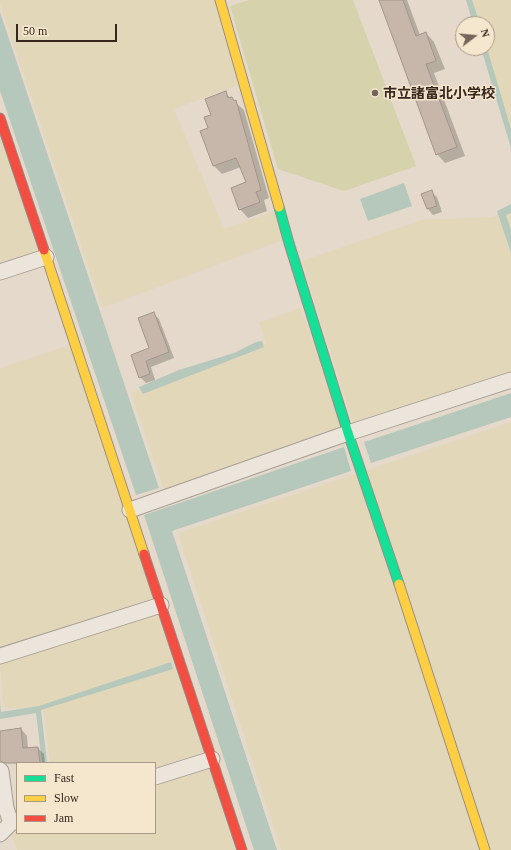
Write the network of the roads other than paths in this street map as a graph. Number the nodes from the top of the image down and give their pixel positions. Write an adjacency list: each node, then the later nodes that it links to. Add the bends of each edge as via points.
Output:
1 (220, 0): 6 (street, via 289,243)
2 (0, 118): 3 (street)
3 (46, 257): 4 (street); 7 (street)
4 (0, 272)
5 (511, 380): 6 (street)
6 (348, 433): 7 (street); 16 (street)
7 (130, 510): 8 (street)
8 (161, 605): 9 (street); 10 (street)
9 (0, 656)
10 (212, 759): 12 (street); 15 (street)
11 (0, 770): 13 (street, via 6,808)
12 (156, 777)
13 (14, 822): 14 (street)
14 (0, 834)
15 (242, 850)
16 (485, 850)

